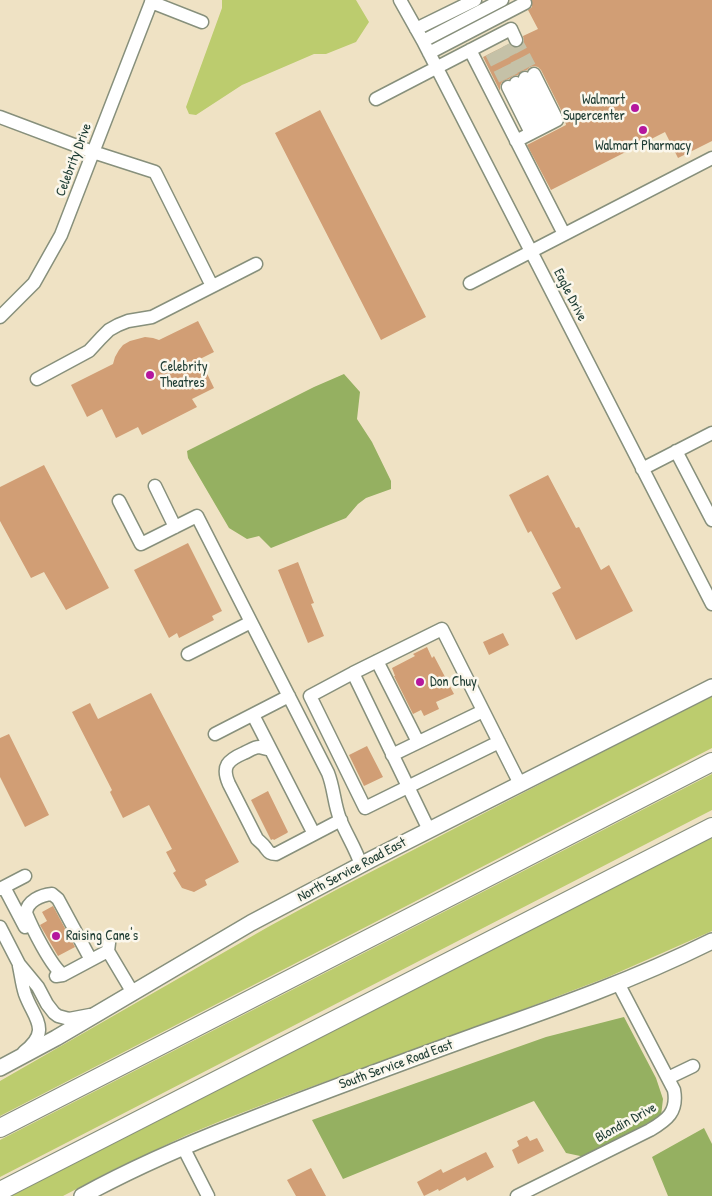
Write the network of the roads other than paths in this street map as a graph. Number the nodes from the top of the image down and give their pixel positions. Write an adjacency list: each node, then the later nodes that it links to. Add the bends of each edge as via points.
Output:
1 (400, 0): 7 (street, Eagle Drive)
2 (475, 0): 7 (street)
3 (502, 0): 9 (street)
4 (152, 1): 6 (street); 16 (street, Celebrity Drive)
5 (521, 2): 9 (street)
6 (202, 22)
7 (416, 29): 9 (street, Eagle Drive)
8 (499, 43): 10 (street)
9 (426, 47): 11 (street, Eagle Drive)
10 (470, 50): 11 (street); 15 (street)
11 (436, 67): 12 (street); 19 (street, Eagle Drive)
12 (376, 99)
13 (0, 117): 16 (street)
14 (540, 128): 14 (street, via 521,80); 15 (street)
15 (516, 141): 18 (street)
16 (93, 152): 22 (street, via 155,172); 23 (street, Celebrity Drive, via 61,236 34,283)
17 (712, 158): 18 (street)
18 (564, 234): 19 (street)
19 (531, 251): 21 (street); 27 (street, Eagle Drive)
20 (256, 264): 22 (street)
21 (470, 283)
22 (212, 286): 24 (street, via 152,317 118,324 89,352)
23 (0, 316)
24 (37, 379)
25 (712, 433): 26 (street)
26 (676, 452): 27 (street); 29 (street)
27 (642, 468): 33 (street, Eagle Drive)
28 (155, 486): 32 (street)
29 (706, 496): 31 (street)
30 (119, 501): 32 (street, via 141,544)
31 (712, 520)
32 (176, 527): 34 (street, via 197,516)
33 (712, 604)
34 (251, 622): 35 (street); 39 (street)
35 (188, 654)
36 (377, 661): 37 (street); 40 (street, via 442,629); 43 (street)
37 (353, 673): 46 (street); 49 (street, via 310,696 365,808)
38 (712, 687): 48 (main road, North Service Road East)
39 (289, 696): 41 (street); 50 (street, via 330,777)
40 (482, 711): 43 (street); 44 (street)
41 (253, 714): 42 (street); 45 (street)
42 (215, 734)
43 (418, 742): 46 (street)
44 (499, 742): 48 (street); 49 (street)
45 (271, 750): 53 (street); 53 (street, via 239,764 233,775 265,846 271,854 276,854)
46 (392, 755): 49 (street)
47 (712, 762): 69 (highway)
48 (520, 784): 52 (main road, North Service Road East)
49 (408, 787): 52 (street)
50 (340, 820): 53 (street); 54 (street)
51 (712, 827): 71 (highway)
52 (429, 830): 54 (main road, North Service Road East)
53 (314, 834)
54 (361, 865): 63 (main road, North Service Road East, via 251,923)
55 (25, 876): 56 (street)
56 (2, 888): 61 (street, via 46,968 55,976)
57 (0, 927): 60 (street)
58 (712, 941): 62 (main road, South Service Road East)
59 (91, 960): 61 (street); 61 (street, via 58,899 52,894 40,897 26,908 26,913 50,960); 63 (street, via 108,947)
60 (19, 964): 64 (street, via 58,1016 69,1019); 65 (street, via 25,994 37,1017 39,1030 36,1041)
61 (63, 975)
62 (618, 983): 68 (street, Blondin Drive); 70 (main road, South Service Road East)
63 (132, 994): 64 (main road, North Service Road East)
64 (102, 1011): 65 (main road, North Service Road East)
65 (15, 1060): 67 (main road, North Service Road East)
66 (694, 1066): 68 (street)
67 (0, 1068)
68 (668, 1078): 74 (street, Blondin Drive, via 676,1100 672,1113 664,1122)
69 (0, 1128)
70 (183, 1147): 72 (main road, South Service Road East); 73 (street)
71 (0, 1191)
72 (82, 1196)
73 (208, 1196)
74 (517, 1196)

